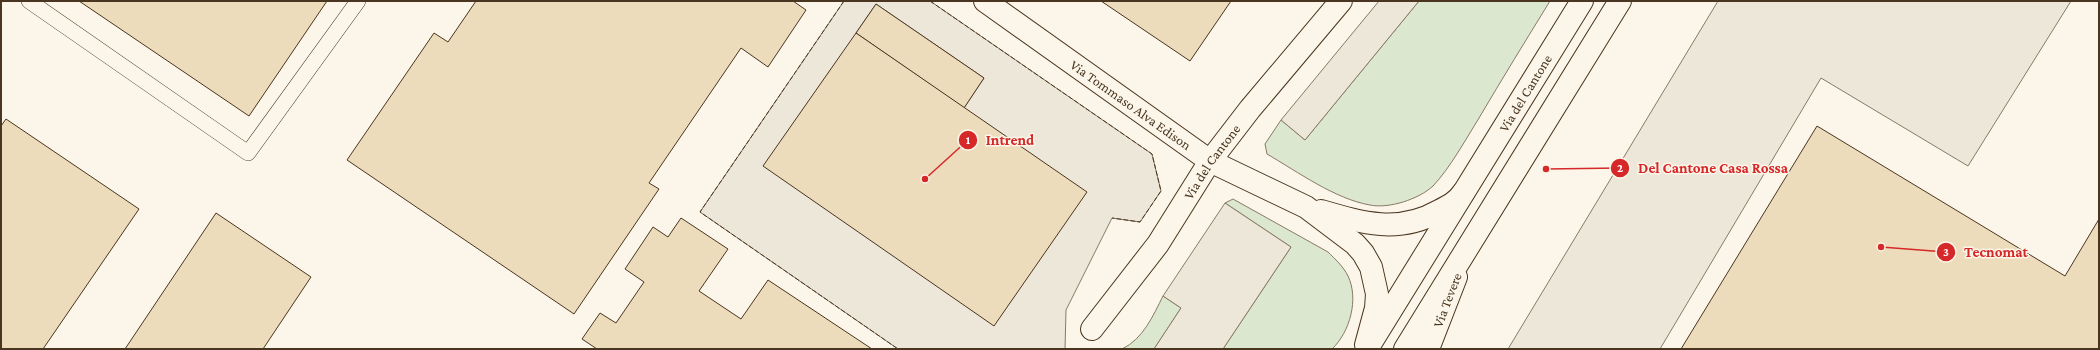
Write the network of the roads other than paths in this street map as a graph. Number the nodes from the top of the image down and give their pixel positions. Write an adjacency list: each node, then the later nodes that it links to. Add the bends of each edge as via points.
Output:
1 (29, 1): 2 (lane, via 248,154)
2 (358, 1)
3 (985, 1): 7 (street, Via Tommaso Alva Edison)
4 (1341, 1): 7 (street, Via del Cantone)
5 (1582, 1): 8 (street, Via del Cantone)
6 (1620, 1): 10 (street)
7 (1210, 161): 9 (street, Via Tommaso Alva Edison); 11 (street, Via del Cantone, via 1158,244)
8 (1470, 183): 9 (street, Via Tommaso Alva Edison, via 1458,200 1433,215 1401,224 1386,226 1366,223); 12 (street, Via del Cantone)
9 (1306, 207): 12 (street, Via Tommaso Alva Edison, via 1355,244 1371,267 1375,282 1376,308)
10 (1466, 252): 13 (street); 14 (street, Via Tevere)
11 (1092, 329)
12 (1366, 349)
13 (1405, 349)
14 (1428, 349)

